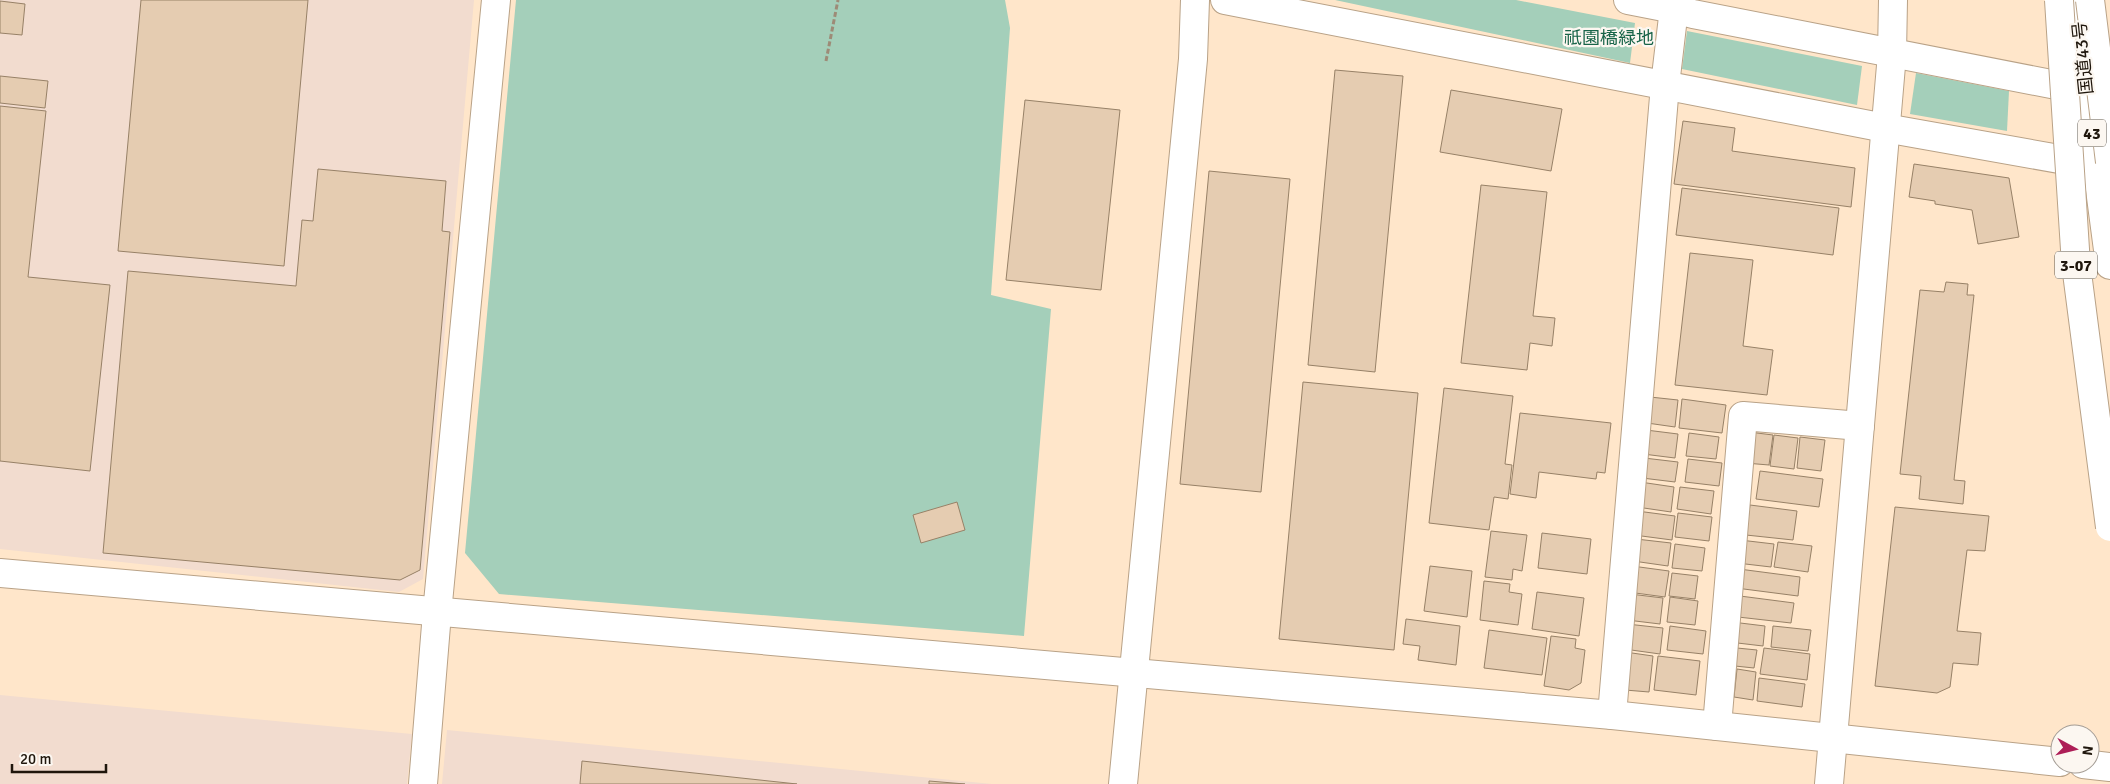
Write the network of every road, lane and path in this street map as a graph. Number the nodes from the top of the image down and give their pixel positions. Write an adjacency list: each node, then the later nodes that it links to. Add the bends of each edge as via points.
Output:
1 (496, 0): 21 (main road)
2 (838, 0): 12 (path)
3 (1195, 0): 22 (main road, via 1192,69)
4 (1225, 0): 13 (main road)
5 (1628, 0): 10 (main road)
6 (1893, 0): 11 (main road)
7 (2058, 0): 19 (main road, 3-07, bridge, via 2076,265)
8 (2077, 0): 14 (main road, 国道43号 / 43)
9 (2090, 0): 16 (main road, bridge)
10 (1674, 4): 11 (main road, via 1693,14); 13 (main road)
11 (1892, 54): 14 (main road); 15 (main road)
12 (826, 61)
13 (1665, 85): 15 (main road); 23 (main road)
14 (2098, 93): 16 (main road, 国道43号 / 43)
15 (1885, 128): 16 (main road); 18 (main road)
16 (2106, 165): 17 (main road, 国道43号 / 43)
17 (2110, 265)
18 (1860, 426): 24 (main road, via 1744,416); 25 (main road)
19 (2110, 528)
20 (0, 573): 21 (main road)
21 (437, 613): 22 (main road); 27 (main road)
22 (1134, 672): 23 (main road); 28 (main road)
23 (1612, 715): 24 (main road)
24 (1718, 726): 25 (main road)
25 (1833, 738): 26 (main road); 29 (main road)
26 (2050, 761)
27 (423, 784)
28 (1122, 784)
29 (1829, 784)

